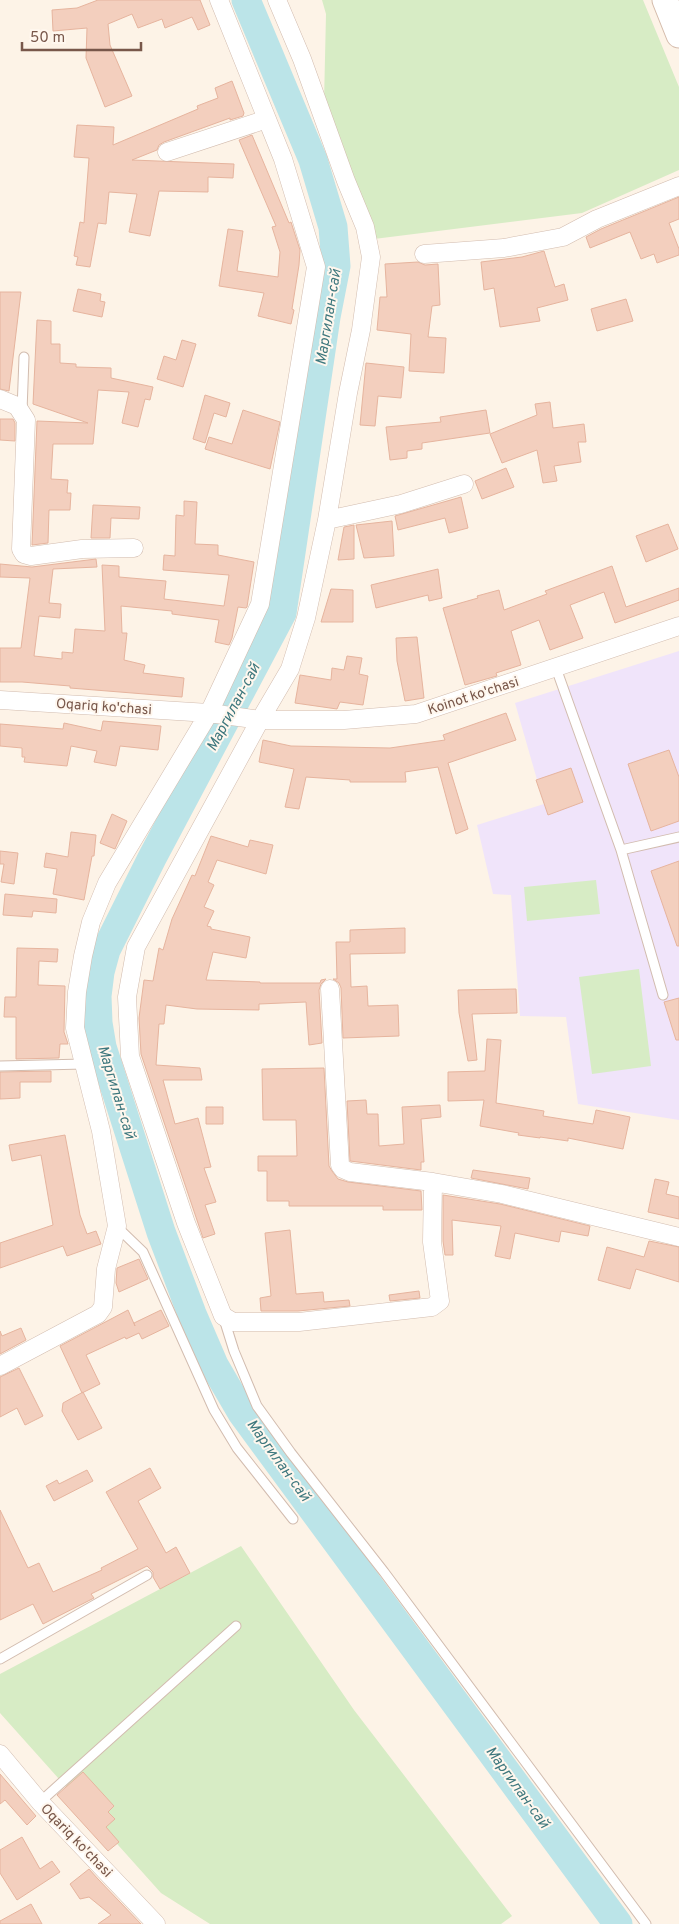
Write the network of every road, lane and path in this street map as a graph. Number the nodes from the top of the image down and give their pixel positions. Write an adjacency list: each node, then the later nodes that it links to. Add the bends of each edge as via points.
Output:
1 (219, 0): 5 (street)
2 (277, 0): 13 (street, via 365,227 371,257)
3 (665, 0): 4 (main road)
4 (679, 35)
5 (267, 119): 6 (street); 18 (street, via 283,159 316,267 260,604)
6 (167, 152)
7 (679, 186): 8 (street, via 563,237 504,248)
8 (424, 254)
9 (24, 357): 11 (lane)
10 (0, 399): 11 (street)
11 (22, 411): 14 (street, via 26,420 21,549 24,554)
12 (464, 484): 13 (street, via 401,504)
13 (327, 520): 19 (street, via 306,618 290,669)
14 (134, 548)
15 (679, 626): 16 (street, Koinot ko'chasi)
16 (556, 668): 19 (street, Koinot ko'chasi, via 416,714 344,720); 21 (lane)
17 (0, 700): 18 (street, Oqariq ko'chasi)
18 (209, 713): 19 (street, Koinot ko'chasi); 24 (street, via 107,883 91,922 77,992 75,1028)
19 (260, 720): 29 (street, via 136,947 127,997 130,1056 186,1223)
20 (678, 839): 21 (lane)
21 (621, 850): 23 (lane)
22 (330, 989): 26 (street, via 340,1165 350,1172)
23 (663, 995)
24 (84, 1064): 25 (lane); 27 (street, via 101,1131)
25 (0, 1066)
26 (433, 1182): 28 (street, via 502,1194); 29 (street, via 432,1242 440,1301 432,1307 299,1322 233,1322)
27 (117, 1226): 30 (street, via 106,1270 103,1307 98,1314); 31 (lane, via 142,1252 223,1425 237,1448)
28 (679, 1237)
29 (223, 1316): 38 (lane, via 257,1406)
30 (0, 1366)
31 (293, 1519)
32 (147, 1575): 34 (lane)
33 (236, 1626): 36 (lane)
34 (0, 1659)
35 (0, 1754): 36 (street, Oqariq ko'chasi)
36 (40, 1802): 37 (street, Oqariq ko'chasi)
37 (156, 1924)
38 (646, 1924)

